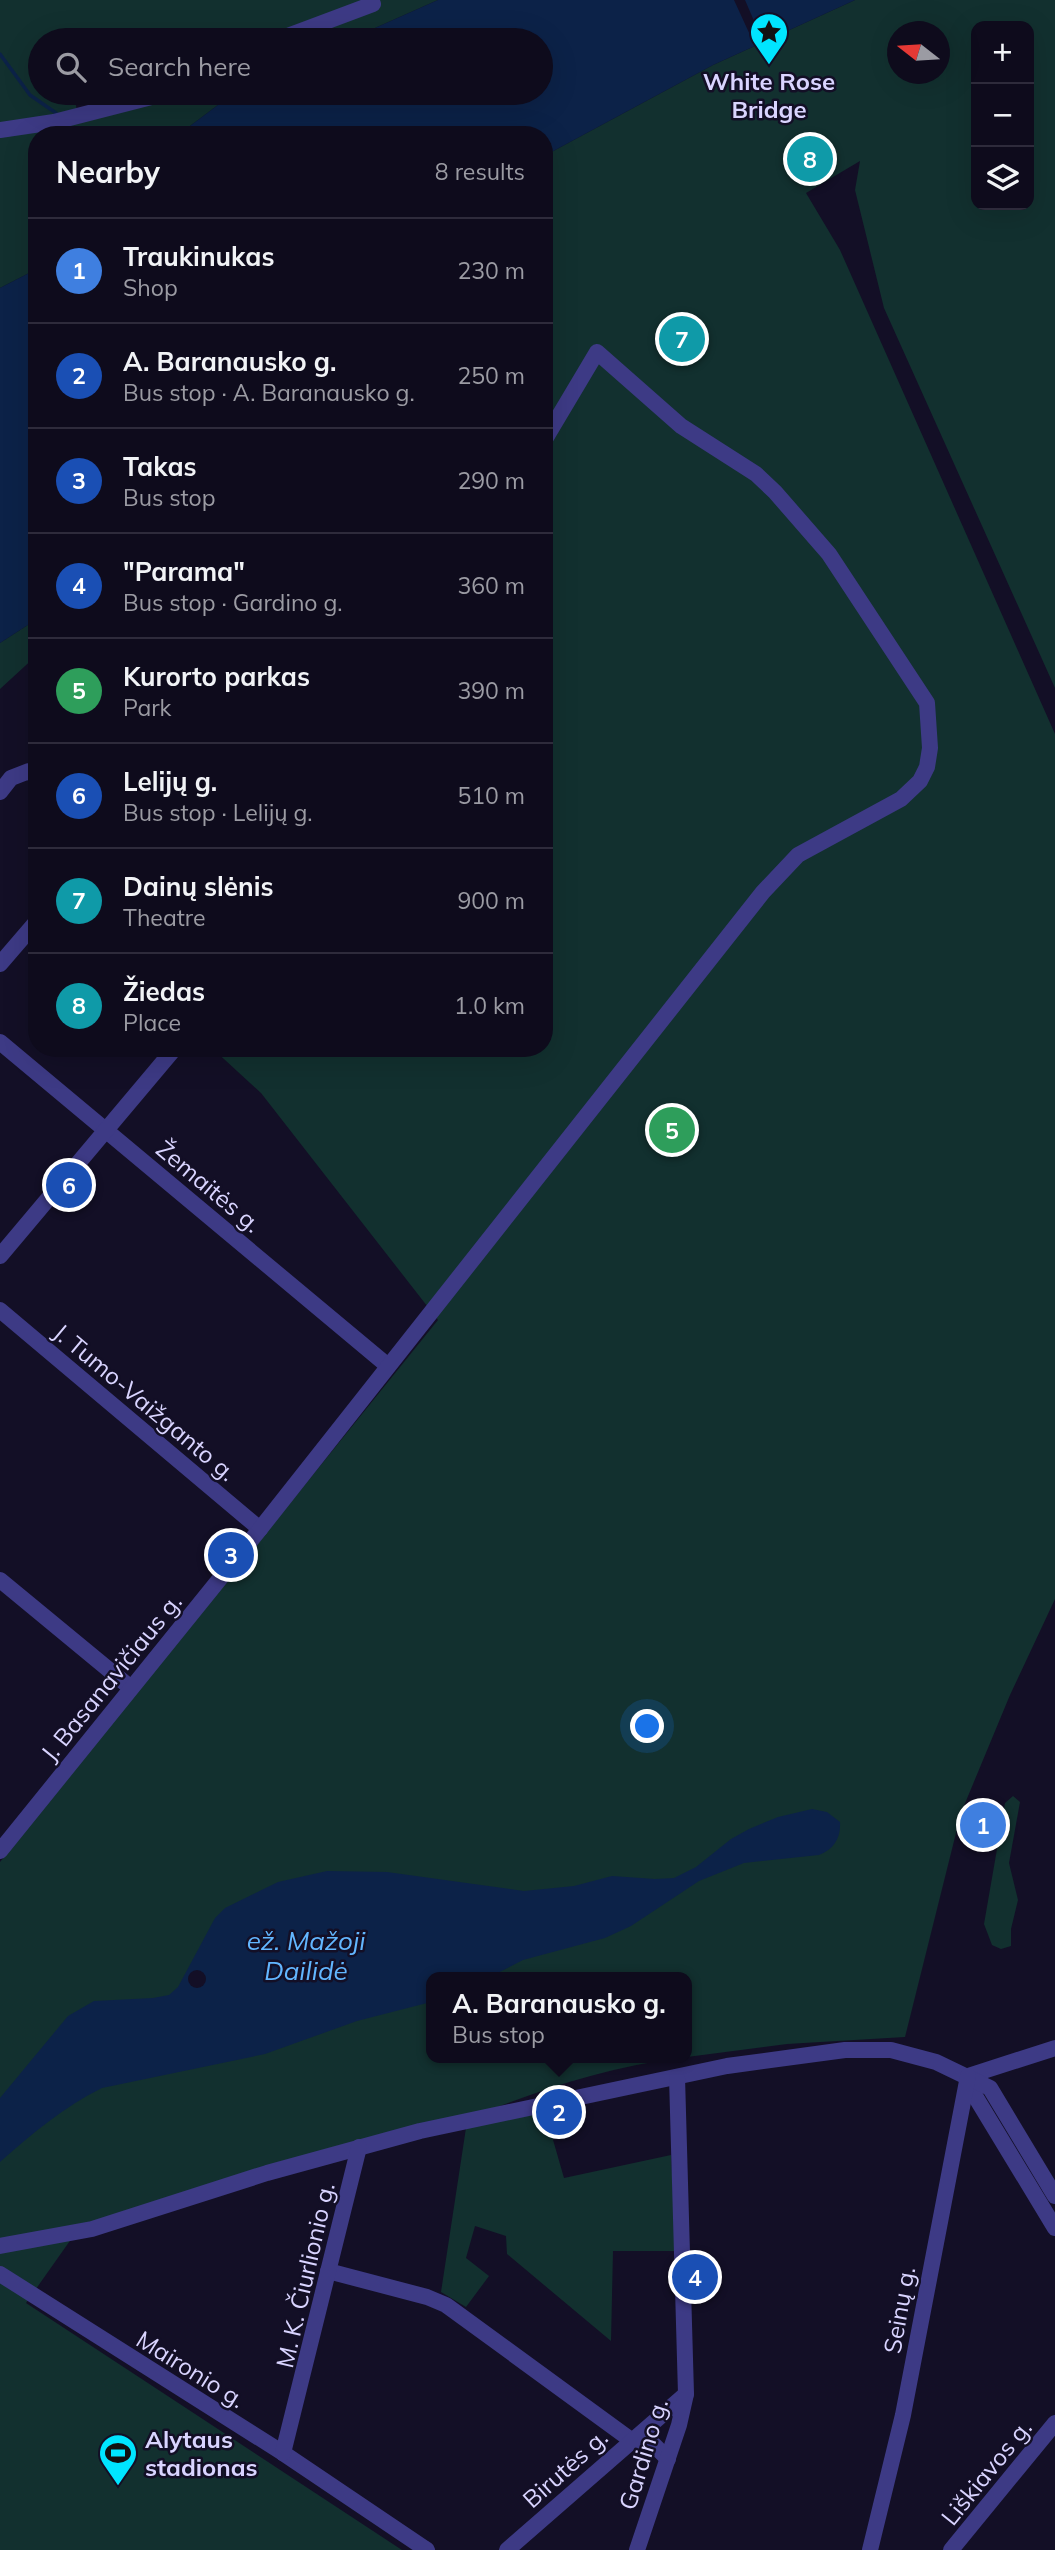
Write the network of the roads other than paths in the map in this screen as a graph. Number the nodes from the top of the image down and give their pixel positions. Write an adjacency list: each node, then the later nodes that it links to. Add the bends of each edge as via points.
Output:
1 (373, 4): 2 (street)
2 (309, 28)
3 (120, 105): 5 (street)
4 (28, 126): 6 (street)
5 (30, 126)
6 (0, 131)
7 (553, 426): 17 (street, J. Basanavičiaus g., via 597,352 681,426 756,474 829,554 927,703 927,767 901,799 798,855 763,892)
8 (28, 771): 9 (street, via 11,778)
9 (0, 792)
10 (28, 931): 11 (street)
11 (0, 964)
12 (0, 1042): 14 (street, Žemaitės g.)
13 (169, 1057): 14 (street)
14 (108, 1131): 15 (street); 17 (street, Žemaitės g.)
15 (0, 1256)
16 (0, 1310): 18 (street, J. Tumo-Vaižganto g.)
17 (388, 1367): 18 (street, J. Basanavičiaus g.)
18 (260, 1529): 20 (street, J. Basanavičiaus g.)
19 (0, 1580): 20 (street)
20 (131, 1688): 21 (street, J. Basanavičiaus g.)
21 (0, 1852)
22 (1055, 2048): 23 (street)
23 (968, 2076): 24 (street, via 936,2062 872,2049 727,2066); 26 (street, via 990,2088); 27 (street, via 975,2096); 39 (street, Seinų g., via 903,2415)
24 (677, 2077): 25 (street); 31 (street, Gardino g.)
25 (359, 2147): 28 (street, via 92,2229); 29 (street, M. K. Čiurlionio g.)
26 (1055, 2196)
27 (1055, 2228)
28 (0, 2246)
29 (328, 2271): 33 (street, via 446,2305); 34 (street, M. K. Čiurlionio g.)
30 (0, 2274): 34 (street, Maironio g.)
31 (686, 2394): 33 (street, Birutės g.); 35 (street, Gardino g.)
32 (1055, 2423): 40 (street, Liškiavos g.)
33 (631, 2440): 35 (street, via 652,2443); 37 (street, Birutės g.)
34 (284, 2453): 36 (street, Maironio g.)
35 (668, 2459): 38 (street, Gardino g.)
36 (427, 2550)
37 (507, 2550)
38 (637, 2550)
39 (870, 2550)
40 (951, 2550)

